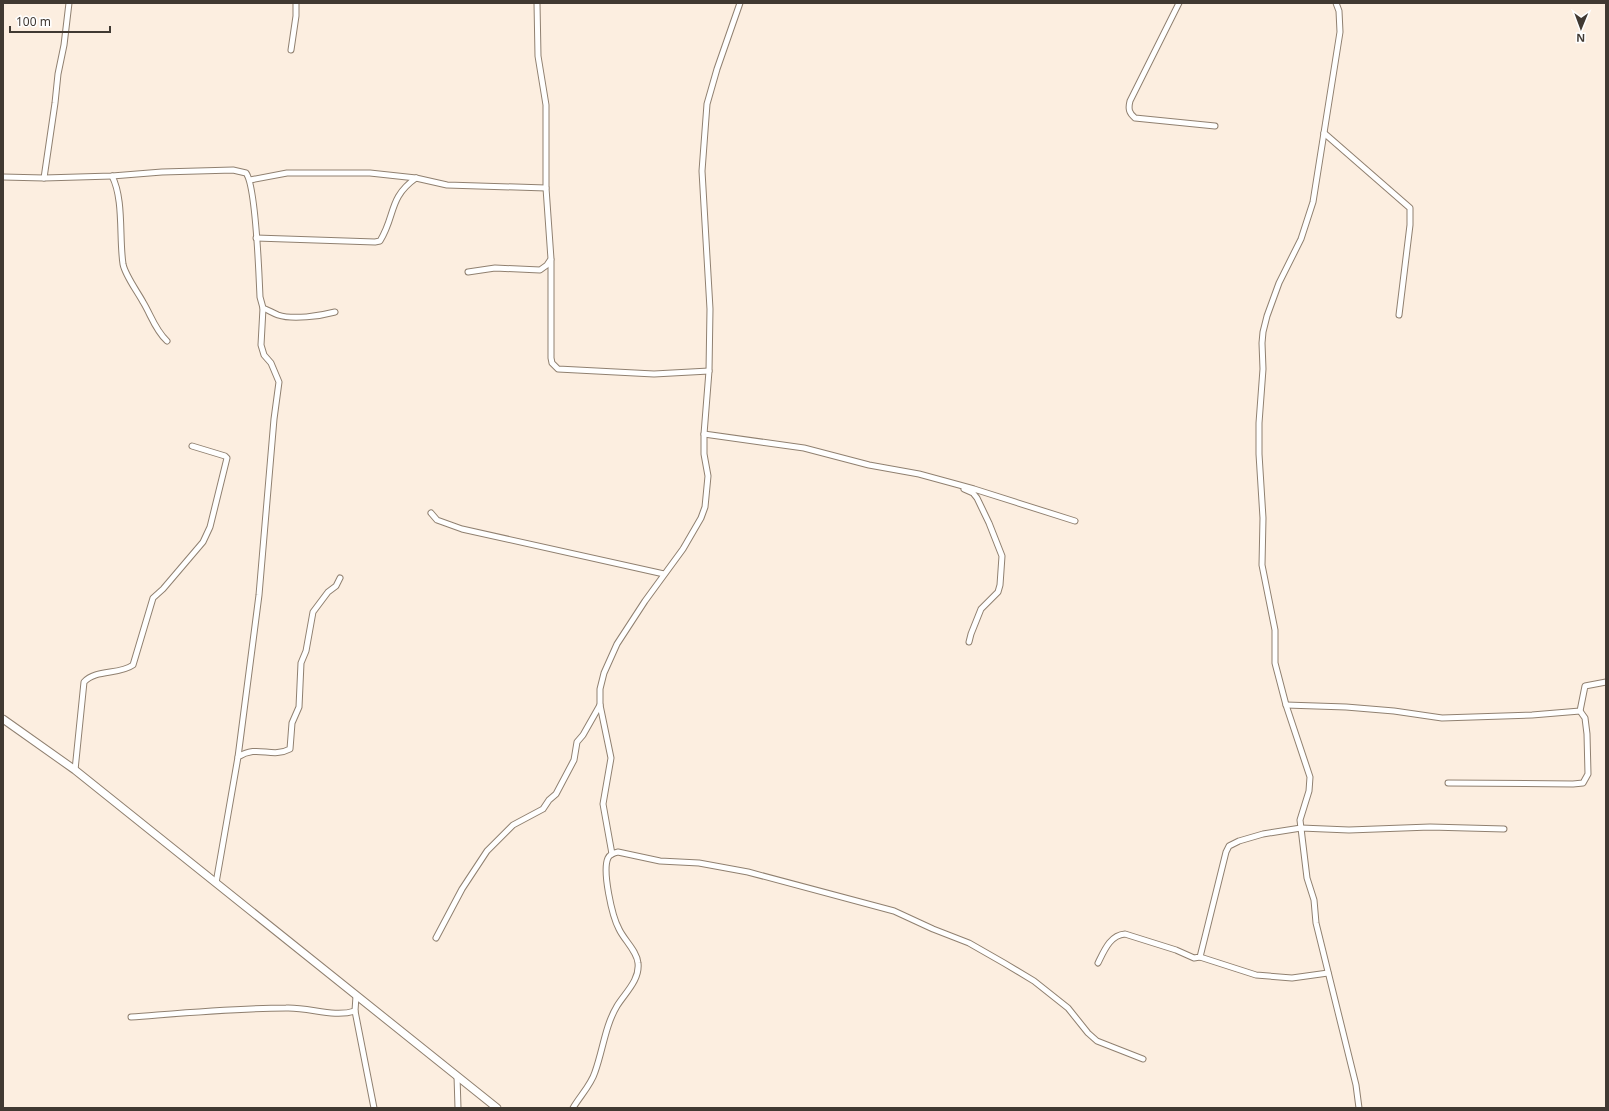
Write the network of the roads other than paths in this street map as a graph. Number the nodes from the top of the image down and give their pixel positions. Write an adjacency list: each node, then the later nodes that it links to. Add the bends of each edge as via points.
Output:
1 (69, 3): 12 (street)
2 (296, 3): 7 (street)
3 (537, 3): 15 (street, via 538,56 546,105)
4 (740, 3): 23 (street, via 707,104 702,171 710,309)
5 (1179, 3): 8 (street, via 1128,107 1130,114 1135,118)
6 (1336, 3): 9 (street, via 1340,32)
7 (291, 50)
8 (1214, 126)
9 (1324, 134): 21 (street, via 1410,208); 34 (street, via 1307,223 1279,282 1267,316 1262,343 1259,454 1263,518 1262,560 1275,630 1274,655)
10 (112, 176): 12 (street); 14 (street, via 233,170 246,173); 22 (street, via 117,190 124,269 160,335)
11 (3, 177): 12 (street)
12 (44, 178)
13 (416, 178): 14 (street, via 370,173 287,173); 15 (street, via 447,185); 16 (street, via 404,187 397,198 387,230 380,240 375,242)
14 (250, 180): 16 (street)
15 (546, 188): 17 (street)
16 (256, 238): 19 (street)
17 (551, 259): 18 (street, via 540,270 495,268); 23 (street, via 551,358 558,369 654,374)
18 (468, 272)
19 (263, 308): 20 (street, via 287,317 320,316); 37 (street, via 261,345 279,382 260,595)
20 (335, 312)
21 (1399, 314)
22 (167, 341)
23 (709, 371): 24 (street)
24 (704, 434): 26 (street, via 804,448); 29 (street, via 708,476 705,506 682,549)
25 (192, 446): 38 (street, via 227,458 210,527 203,542 153,598 133,665 126,670 91,676 84,682)
26 (948, 482): 28 (street); 31 (street, via 977,498 1002,556 998,592 981,609)
27 (431, 514): 29 (street, via 437,520 462,529)
28 (1075, 521)
29 (664, 574): 33 (street, via 617,644 604,673)
30 (340, 578): 37 (street, via 313,612 306,651 301,663 299,707 292,723 290,749 282,753 246,752)
31 (969, 642)
32 (1606, 682): 35 (street, via 1584,686)
33 (600, 704): 42 (street, via 611,758 602,804); 44 (street, via 577,742 574,760 556,794 543,809 509,829 487,851 462,889)
34 (1286, 705): 35 (street, via 1354,707 1442,718); 40 (street, via 1310,781 1300,820)
35 (1580, 711): 39 (street, via 1587,734 1588,774 1583,782)
36 (3, 718): 38 (street)
37 (238, 757): 43 (street)
38 (75, 770): 43 (street)
39 (1448, 783)
40 (1301, 828): 41 (street); 45 (street, via 1263,834 1228,846); 47 (street, via 1308,884 1314,900 1316,923)
41 (1504, 829)
42 (612, 854): 51 (street, via 618,852 660,862 699,863 731,868 894,911 968,943 1034,980 1068,1008 1088,1034 1097,1041); 56 (street, via 608,858 606,868 613,917 636,955 638,968 631,988 611,1018 595,1073)
43 (216, 883): 48 (street)
44 (436, 938)
45 (1200, 957): 46 (street, via 1194,958 1125,934 1118,934 1107,945); 47 (street, via 1256,975 1292,978)
46 (1098, 963)
47 (1328, 973): 57 (street, via 1356,1085)
48 (356, 996): 49 (street); 52 (street)
49 (355, 1011): 50 (street, via 341,1015 287,1008 215,1010); 53 (street)
50 (131, 1017)
51 (1143, 1059)
52 (457, 1076): 54 (street); 55 (street)
53 (374, 1108)
54 (458, 1108)
55 (497, 1108)
56 (573, 1108)
57 (1359, 1108)

